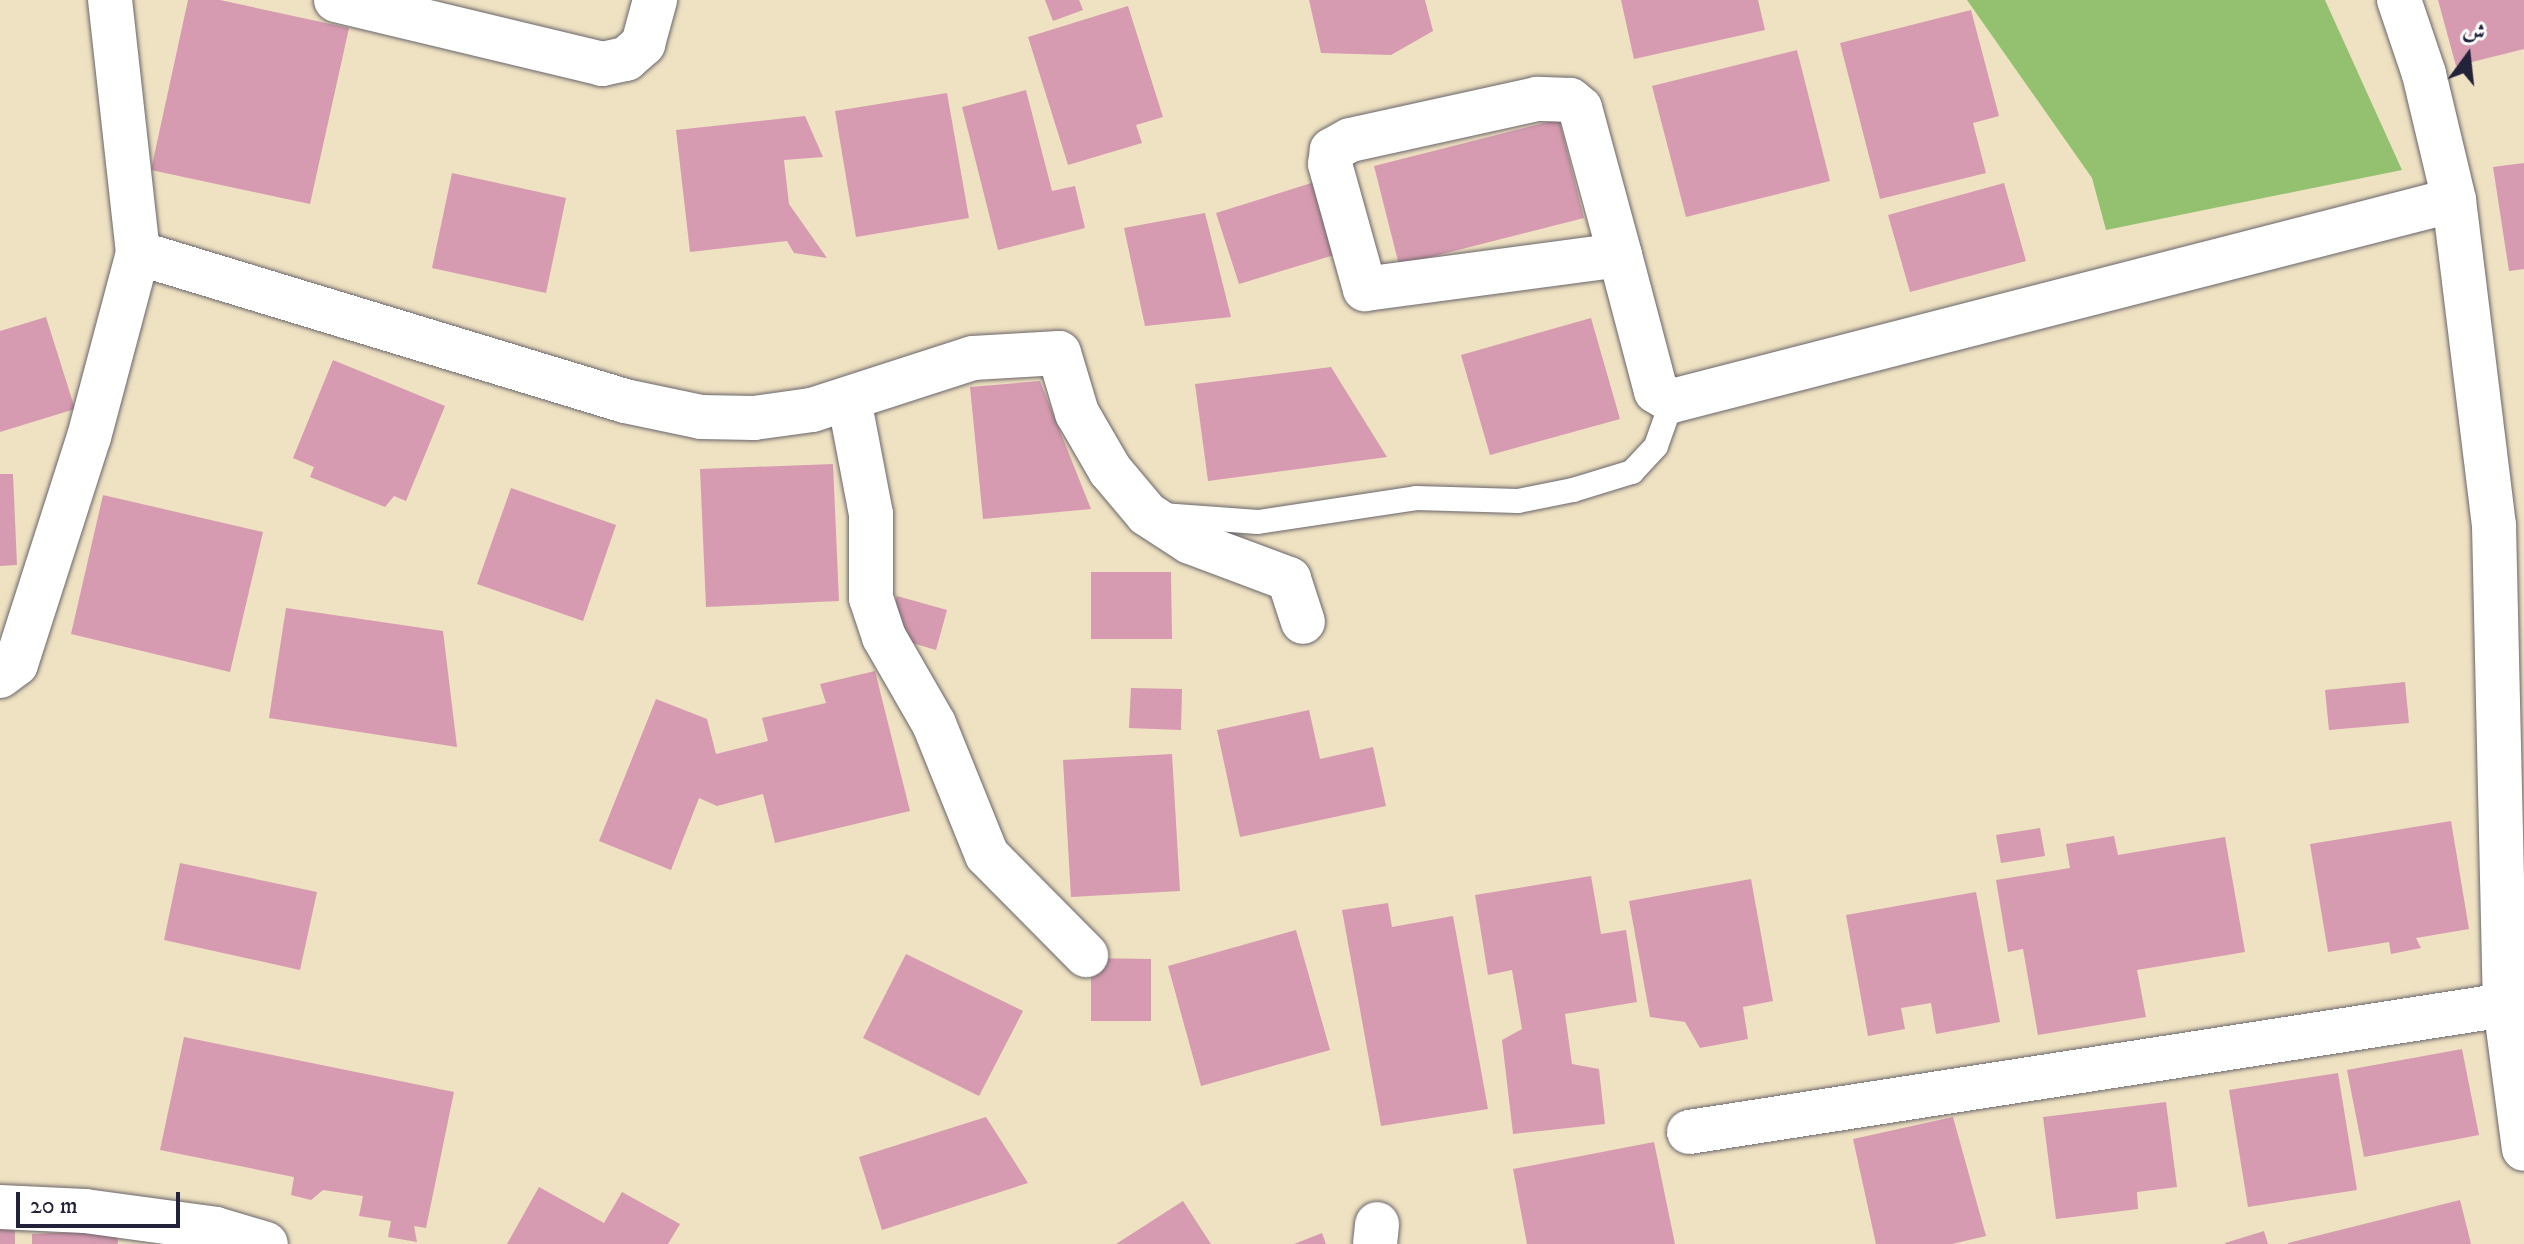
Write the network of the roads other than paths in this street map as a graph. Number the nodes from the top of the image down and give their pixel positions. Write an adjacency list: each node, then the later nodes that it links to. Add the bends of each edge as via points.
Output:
1 (110, 0): 6 (street)
2 (336, 0): 3 (street, via 602,64 626,59 643,44)
3 (655, 0)
4 (2399, 0): 5 (street, via 2424,74)
5 (2454, 200): 9 (street); 11 (street)
6 (138, 253): 8 (street, via 625,401 701,417 754,418); 13 (street, via 89,437 16,664)
7 (1620, 255): 7 (street, via 1580,108 1570,100 1537,99 1350,140 1332,150 1330,164 1365,289); 9 (street, via 1656,391)
8 (849, 399): 10 (street, via 973,358 1059,353 1077,413 1110,470); 14 (street, via 871,514 871,598 884,637 934,724 987,855)
9 (1672, 401): 10 (lane, via 1656,446 1632,472 1552,495 1518,501 1416,498 1258,522)
10 (1147, 514): 12 (street, via 1190,542 1289,579)
11 (2509, 523): 15 (street)
12 (1303, 622)
13 (0, 676)
14 (1086, 955)
15 (2505, 1005): 16 (street); 17 (street)
16 (1689, 1132)
17 (2524, 1149)
18 (0, 1207): 19 (street, via 85,1211 216,1229)
19 (266, 1244)

